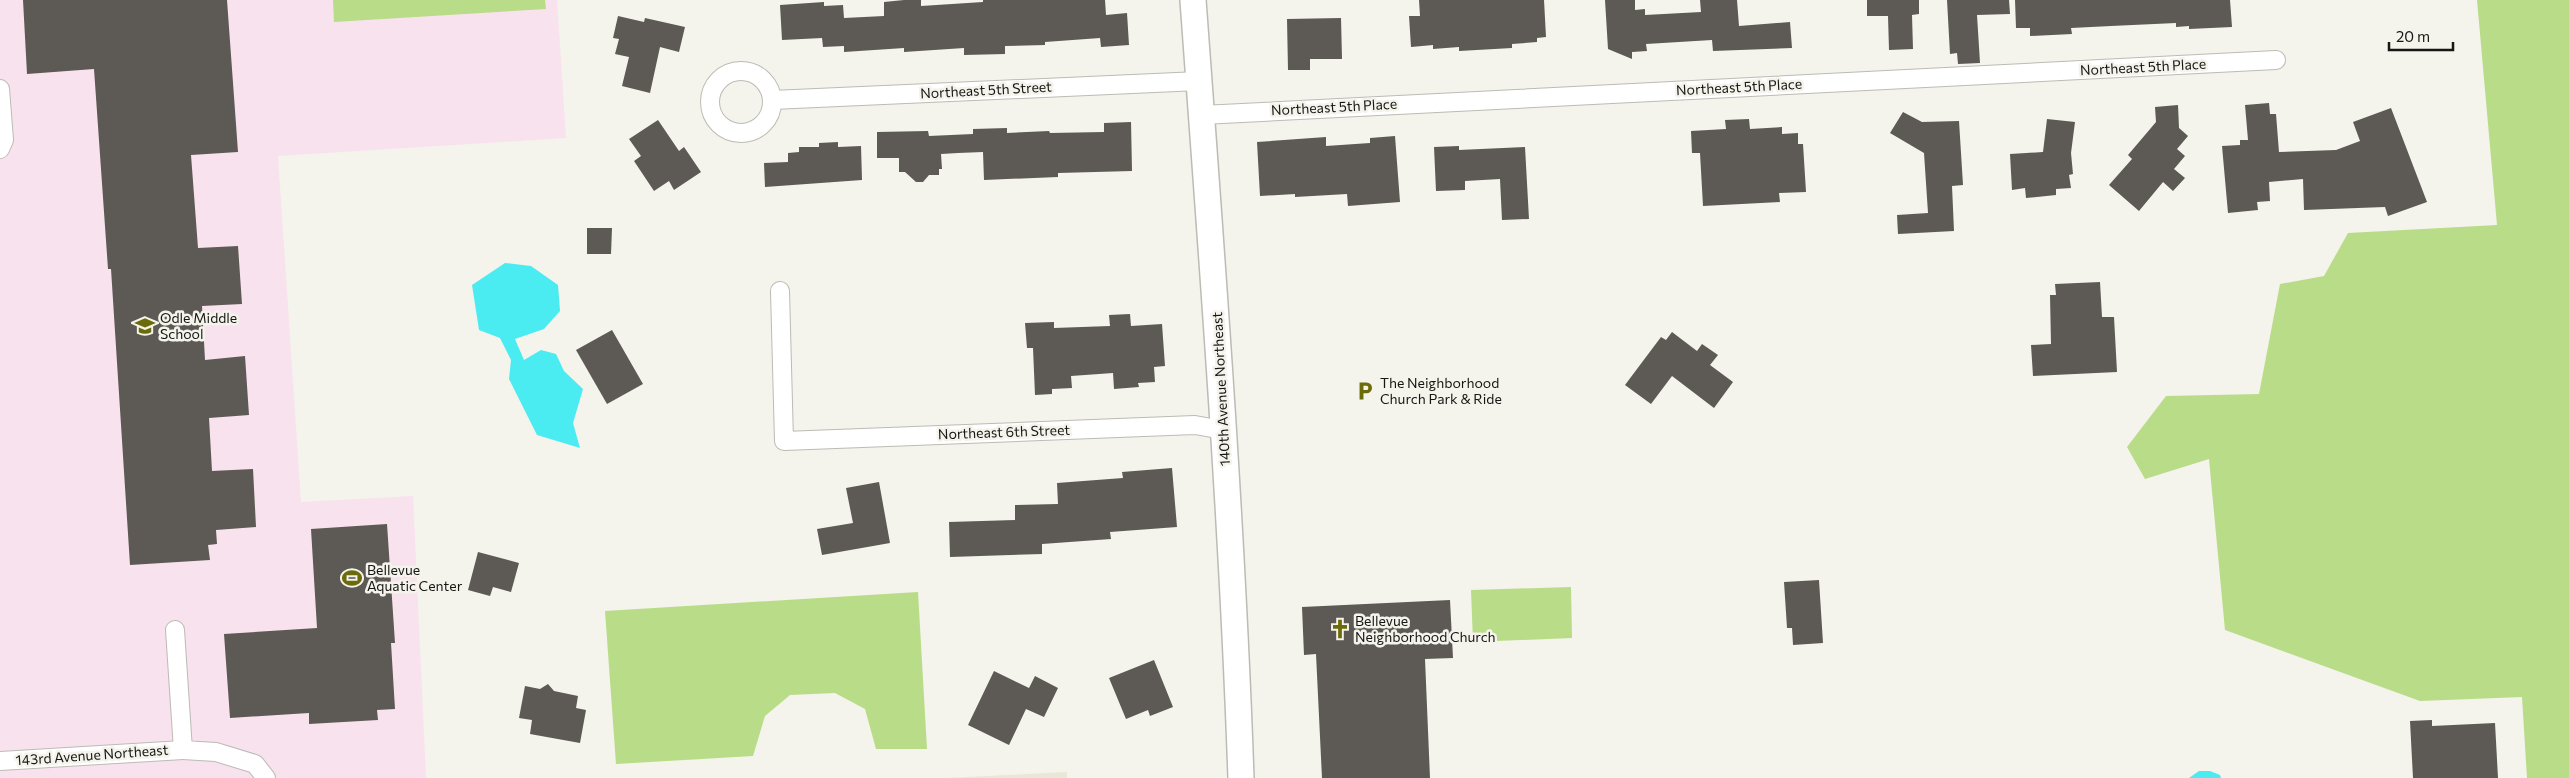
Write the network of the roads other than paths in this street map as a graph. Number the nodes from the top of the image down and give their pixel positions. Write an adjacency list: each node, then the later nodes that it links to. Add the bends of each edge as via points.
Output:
1 (1193, 0): 3 (street, 140th Avenue Northeast)
2 (2276, 60): 6 (street, Northeast 5th Place)
3 (1199, 80): 5 (street, Northeast 5th Street); 6 (street, 140th Avenue Northeast)
4 (0, 89): 7 (street, via 4,140)
5 (772, 100)
6 (1202, 115): 9 (street, 140th Avenue Northeast)
7 (0, 149)
8 (780, 292): 9 (street, Northeast 6th Street, via 784,441 1195,425)
9 (1223, 430): 14 (street, 140th Avenue Northeast)
10 (175, 630): 11 (street, 143rd Avenue Northeast)
11 (183, 750): 12 (street, 143rd Avenue Northeast); 13 (street, 143rd Avenue Northeast, via 216,752 255,764)
12 (0, 761)
13 (266, 778)
14 (1241, 778)

